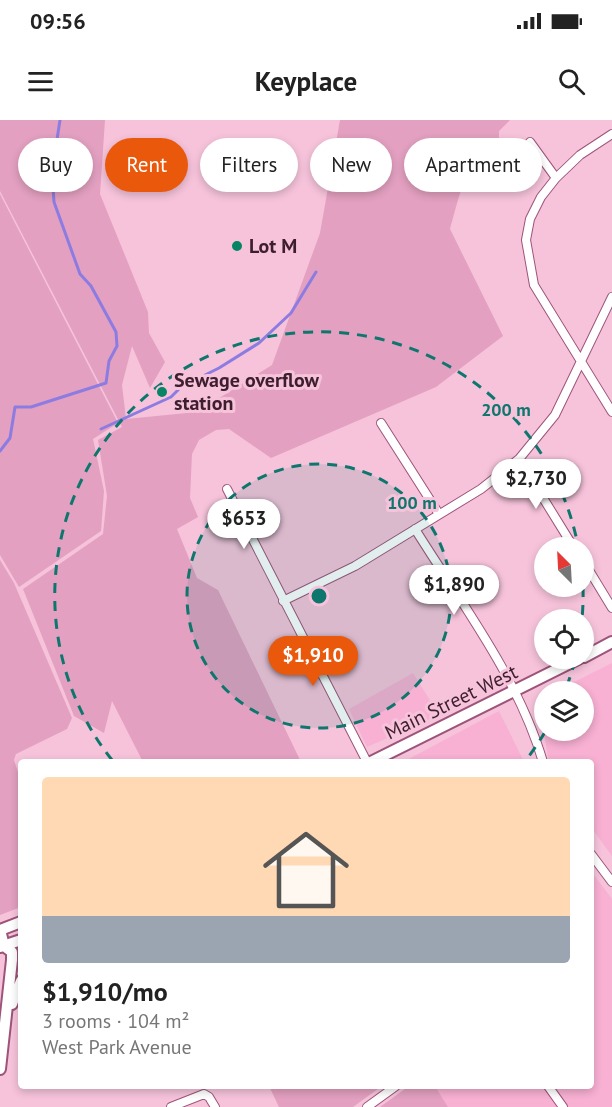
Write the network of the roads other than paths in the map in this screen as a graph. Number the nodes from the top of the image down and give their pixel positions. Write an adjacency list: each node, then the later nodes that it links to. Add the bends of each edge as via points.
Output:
1 (612, 134): 3 (street, via 580,154)
2 (542, 159): 3 (street)
3 (556, 178): 5 (street, via 530,219 528,252 534,285)
4 (612, 297): 5 (street)
5 (581, 361): 6 (street); 8 (street, via 555,416)
6 (612, 412)
7 (381, 423): 10 (street)
8 (519, 459): 10 (street, via 481,489); 12 (street)
9 (227, 489): 14 (street)
10 (439, 514): 11 (street)
11 (415, 529): 14 (street, via 355,566); 19 (street)
12 (567, 537)
13 (594, 578): 15 (street)
14 (283, 601): 20 (street)
15 (612, 608)
16 (612, 642): 17 (main road, Main Street West)
17 (594, 652)
18 (559, 669): 19 (main road, Main Street West)
19 (514, 691): 21 (main road, Main Street West); 22 (street, via 532,726)
20 (367, 759)
21 (375, 759)
22 (542, 759)
23 (594, 855): 24 (street)
24 (612, 882)
25 (18, 923): 26 (main road)
26 (0, 930): 28 (main road)
27 (18, 941): 28 (main road)
28 (1, 949): 30 (main road, via 12,952)
29 (18, 989): 30 (main road)
30 (3, 1027): 31 (main road)
31 (0, 1069)
32 (392, 1089): 36 (street)
33 (550, 1089): 37 (street)
34 (171, 1107): 35 (street, via 204,1094)
35 (215, 1107)
36 (367, 1107)
37 (563, 1107)

